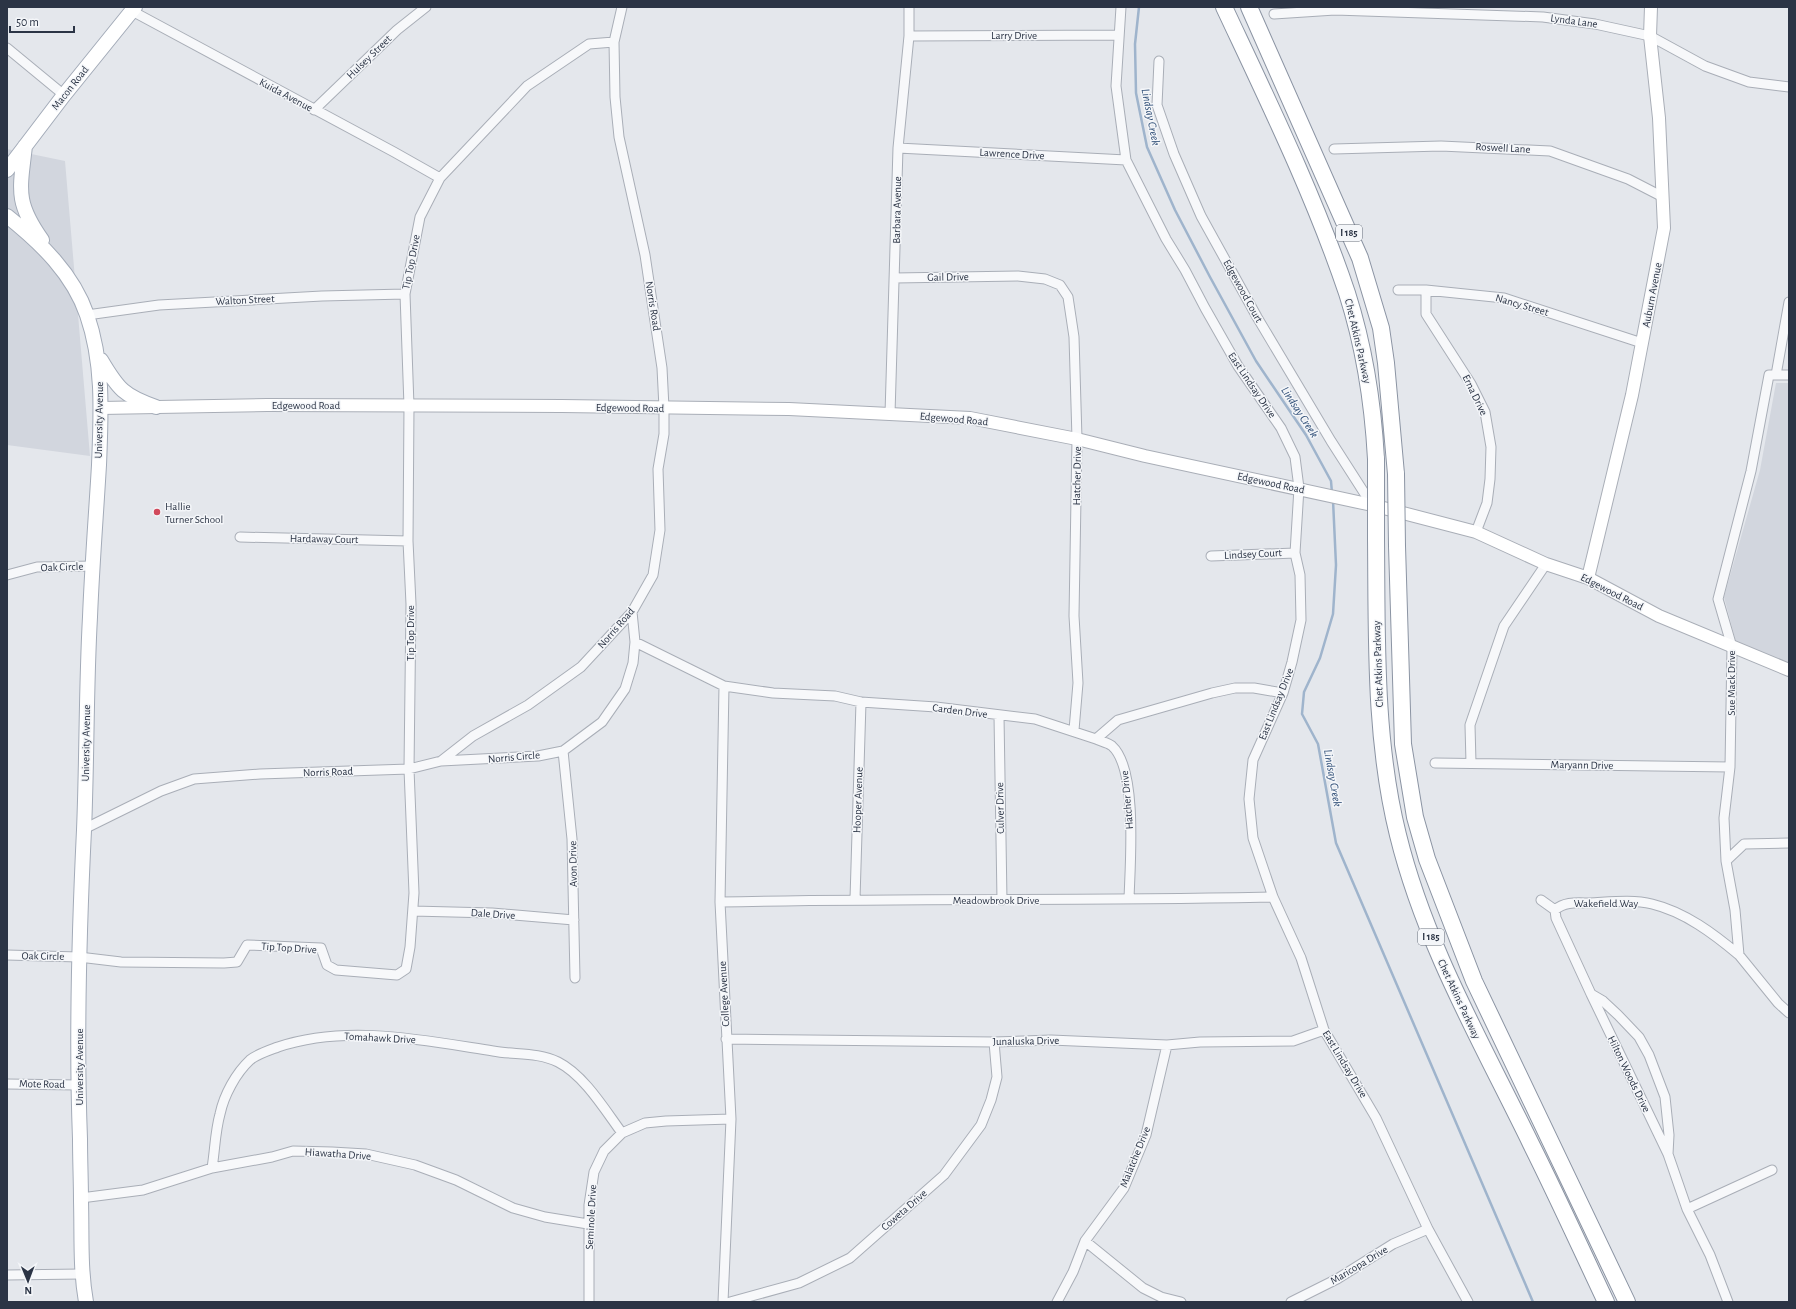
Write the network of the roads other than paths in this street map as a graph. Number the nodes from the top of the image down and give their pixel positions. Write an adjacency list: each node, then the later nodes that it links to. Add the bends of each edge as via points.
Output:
1 (426, 7): 18 (street, Hulsey Street, via 397,30)
2 (622, 7): 13 (street, Norris Road)
3 (909, 7): 11 (street, Barbara Avenue)
4 (1121, 7): 10 (street, East Lindsay Drive)
5 (1224, 7): 116 (highway, Chet Atkins Parkway / I 185, bridge, via 1273,112 1323,230 1347,294 1362,353 1374,421 1376,459 1382,742 1395,821 1411,880 1439,959 1532,1144)
6 (1249, 7): 117 (highway, Chet Atkins Parkway / I 185, bridge, via 1360,258 1381,328 1396,474 1403,744 1415,817 1427,859 1474,981)
7 (1651, 7): 12 (street, Auburn Avenue)
8 (133, 9): 17 (main road, Macon Road); 18 (street, Kuida Avenue)
9 (1274, 14): 12 (street, Lynda Lane, via 1335,10 1542,17 1595,24)
10 (1118, 35): 11 (street, Larry Drive); 22 (street, East Lindsay Drive, via 1116,86)
11 (909, 36): 20 (street, Barbara Avenue)
12 (1650, 36): 16 (street, Lynda Lane, via 1705,66 1742,80); 25 (street, Auburn Avenue, via 1659,118)
13 (614, 42): 24 (street, Tip Top Drive, via 589,44 527,86); 42 (street, Norris Road, via 619,137 644,255 662,368)
14 (7, 48): 17 (street)
15 (1159, 61): 46 (street, Edgewood Court, via 1157,105 1174,154 1201,216 1303,395)
16 (1789, 87)
17 (64, 95): 19 (main road, Macon Road)
18 (314, 110): 24 (street, Kuida Avenue)
19 (25, 146): 23 (main road, Macon Road); 27 (main road, via 21,200 33,227)
20 (898, 148): 22 (street, Lawrence Drive); 29 (street, Barbara Avenue)
21 (1334, 149): 25 (street, Roswell Lane, via 1441,146 1550,151 1628,179)
22 (1126, 160): 45 (street, East Lindsay Drive, via 1166,239 1238,366 1282,428 1294,458)
23 (7, 170)
24 (440, 178): 32 (street, Tip Top Drive, via 420,217)
25 (1663, 197): 35 (street, Auburn Avenue, via 1664,228)
26 (7, 216): 27 (main road, University Avenue)
27 (55, 258): 34 (main road, University Avenue)
28 (1001, 276): 29 (street, Gail Drive); 44 (street, Hatcher Drive, via 1045,279 1060,285 1068,297 1074,337)
29 (895, 278): 43 (street, Barbara Avenue)
30 (1398, 290): 31 (street, Nancy Street)
31 (1426, 290): 35 (street, Nancy Street, via 1504,298); 47 (street, Erna Drive, via 1426,314 1471,384 1485,412 1491,447 1490,479 1487,503)
32 (405, 294): 34 (street, Walton Street, via 159,305); 39 (street, Tip Top Drive)
33 (1789, 302): 37 (street, Sue Mack Drive)
34 (87, 315): 36 (main road, University Avenue)
35 (1642, 343): 55 (street, Auburn Avenue)
36 (97, 355): 40 (main road, via 116,386 137,400); 41 (main road, University Avenue)
37 (1776, 375): 38 (street); 58 (street, Sue Mack Drive, via 1769,375 1751,471 1718,599)
38 (1789, 375)
39 (409, 406): 40 (street, Edgewood Road); 42 (street, Edgewood Road); 49 (street, Tip Top Drive)
40 (156, 407): 41 (street, Edgewood Road)
41 (101, 408): 53 (main road, University Avenue)
42 (664, 408): 43 (street, Edgewood Road, via 788,409); 56 (street, Norris Road, via 664,434 658,469 660,530 653,576)
43 (890, 414): 44 (street, Edgewood Road, via 970,418)
44 (1077, 439): 45 (street, Edgewood Road); 64 (street, Hatcher Drive, via 1074,616 1078,683)
45 (1299, 488): 46 (street, Edgewood Road); 50 (street, East Lindsay Drive)
46 (1372, 505): 47 (street, Edgewood Road)
47 (1476, 532): 52 (street, Edgewood Road)
48 (240, 537): 49 (street, Hardaway Court)
49 (408, 540): 71 (street, Tip Top Drive, via 411,604)
50 (1295, 553): 51 (street, Lindsey Court); 61 (street, East Lindsay Drive, via 1300,575 1301,620)
51 (1211, 556)
52 (1546, 564): 55 (street, Edgewood Road); 69 (street, via 1504,626 1470,725)
53 (94, 566): 54 (street, Oak Circle, via 37,567); 72 (main road, University Avenue, via 90,616)
54 (7, 575)
55 (1588, 578): 58 (street, Edgewood Road, via 1659,616)
56 (632, 612): 57 (street, Norris Circle); 67 (street, Norris Road, via 581,667 528,705 473,736)
57 (635, 642): 60 (street, Carden Drive); 66 (street, Norris Circle, via 633,663 625,689 602,722)
58 (1732, 647): 59 (street, Edgewood Road); 70 (street, Sue Mack Drive)
59 (1789, 670)
60 (724, 686): 62 (street, Carden Drive, via 773,693 835,696); 80 (street, College Avenue)
61 (1283, 693): 65 (street, via 1254,688 1235,688 1212,693 1118,720); 75 (street, East Lindsay Drive, via 1253,760 1249,799 1253,838)
62 (861, 702): 63 (street, Carden Drive, via 936,707); 76 (street, Hooper Avenue)
63 (999, 716): 64 (street, Carden Drive, via 1035,719); 78 (street, Culver Drive)
64 (1074, 730): 65 (street, Carden Drive)
65 (1096, 739): 77 (street, Hatcher Drive, via 1112,746 1125,767 1131,817)
66 (563, 751): 67 (street, Norris Circle, via 538,756); 83 (street, Avon Drive, via 572,839)
67 (440, 761): 71 (street, Norris Road)
68 (1435, 763): 69 (street, Maryann Drive)
69 (1471, 763): 70 (street, Maryann Drive)
70 (1730, 767): 74 (street, Sue Mack Drive, via 1724,818)
71 (409, 769): 72 (street, Norris Road, via 194,779 161,791); 82 (street, Tip Top Drive, via 414,893)
72 (84, 830): 86 (main road, University Avenue)
73 (1789, 843): 74 (street, via 1744,844)
74 (1726, 861): 85 (street, Sue Mack Drive, via 1735,910)
75 (1273, 897): 77 (street, Meadowbrook Drive); 90 (street, East Lindsay Drive, via 1301,958)
76 (855, 899): 78 (street, Meadowbrook Drive); 80 (street, Meadowbrook Drive)
77 (1129, 899): 78 (street, Meadowbrook Drive)
78 (1002, 900)
79 (1541, 900): 81 (street)
80 (720, 902): 91 (street, College Avenue)
81 (1556, 910): 85 (street, Wakefield Way, via 1559,906 1569,903 1651,903 1702,927); 88 (street, Hilton Woods Drive, via 1556,918)
82 (412, 911): 83 (street, Dale Drive, via 492,913); 86 (street, Tip Top Drive, via 406,969 397,975 336,970 327,965 321,948 247,945 237,962 224,963 121,962)
83 (574, 920): 87 (street, Avon Drive)
84 (7, 955): 86 (street, Oak Circle)
85 (1739, 955): 89 (street)
86 (79, 957): 95 (main road, University Avenue)
87 (575, 978)
88 (1591, 994): 98 (street, Hilton Woods Drive); 98 (street, Hilton Woods Drive, via 1603,1001 1639,1037 1649,1055 1665,1097)
89 (1789, 1013)
90 (1324, 1030): 93 (street, Junaluska Drive, via 1293,1041); 104 (street, East Lindsay Drive, via 1376,1118)
91 (726, 1039): 92 (street, Junaluska Drive); 96 (street, College Avenue)
92 (994, 1042): 93 (street, Junaluska Drive, via 1059,1040); 111 (street, Coweta Drive, via 998,1077 991,1100 981,1125 944,1175 850,1258 799,1283)
93 (1167, 1045): 105 (street, Malatche Drive, via 1146,1135 1124,1188)
94 (7, 1084): 95 (street, Mote Road)
95 (78, 1085): 101 (main road, University Avenue)
96 (731, 1119): 97 (street, Seminole Drive, via 645,1123); 110 (street, College Avenue)
97 (622, 1133): 99 (street, Tomahawk Drive, via 586,1086 558,1062 404,1037 322,1037 298,1040 251,1059 234,1080 220,1114); 103 (street, Seminole Drive, via 604,1151 594,1172)
98 (1668, 1154): 102 (street, Hilton Woods Drive)
99 (212, 1168): 101 (street, Hiawatha Drive, via 143,1190); 103 (street, Hiawatha Drive, via 293,1151 366,1154 415,1165 456,1180 513,1208 545,1217)
100 (1772, 1170): 102 (street)
101 (82, 1198): 106 (main road, University Avenue)
102 (1687, 1209): 118 (street, Hilton Woods Drive, via 1710,1255)
103 (588, 1224): 109 (street, Seminole Drive)
104 (1428, 1229): 114 (street, Maricopa Drive, via 1393,1244 1337,1279); 115 (street, East Lindsay Drive)
105 (1085, 1241): 112 (street, Malatche Drive, via 1074,1272); 113 (street, via 1143,1288 1161,1297)
106 (81, 1274): 107 (street); 108 (main road, University Avenue)
107 (7, 1275)
108 (86, 1302)
109 (589, 1302)
110 (723, 1302)
111 (730, 1302)
112 (1057, 1302)
113 (1181, 1302)
114 (1291, 1302)
115 (1468, 1302)
116 (1606, 1302)
117 (1626, 1302)
118 (1728, 1302)

